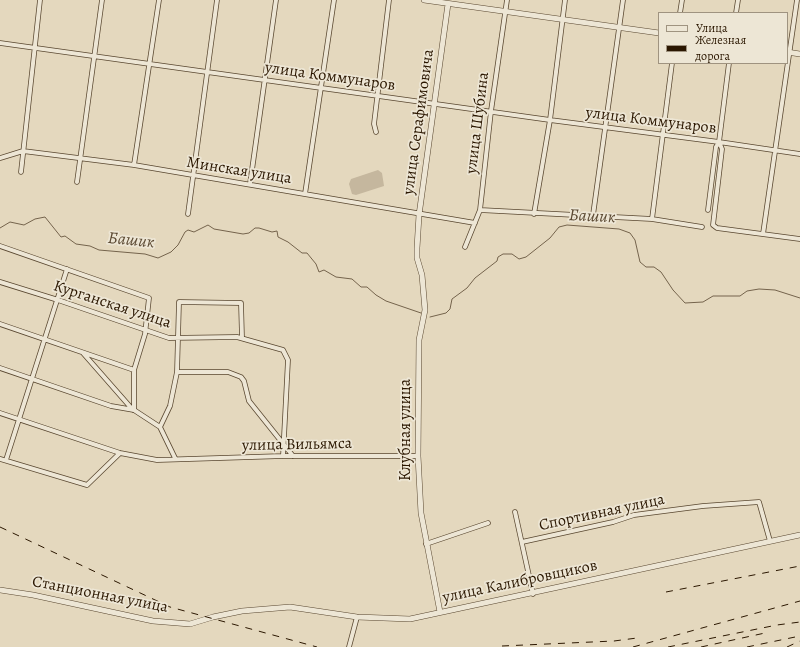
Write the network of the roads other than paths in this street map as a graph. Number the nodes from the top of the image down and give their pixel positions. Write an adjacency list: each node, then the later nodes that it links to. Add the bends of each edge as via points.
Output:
1 (40, 0): 23 (street)
2 (102, 0): 26 (street)
3 (159, 0): 27 (street)
4 (217, 0): 31 (street)
5 (276, 0): 32 (street)
6 (334, 0): 33 (street)
7 (389, 0): 34 (street)
8 (424, 0): 15 (street)
9 (506, 0): 16 (street, улица Шубина)
10 (565, 0): 19 (street)
11 (623, 0): 20 (street)
12 (682, 0): 17 (street)
13 (738, 0): 18 (street)
14 (797, 0): 24 (street)
15 (449, 2): 16 (street); 35 (street, улица Серафимовича)
16 (505, 12): 19 (street); 36 (street, улица Шубина)
17 (680, 12)
18 (736, 12)
19 (562, 20): 20 (street); 37 (street)
20 (619, 28): 21 (street); 38 (street)
21 (658, 33)
22 (0, 43): 23 (street, улица Коммунаров)
23 (34, 48): 26 (street, улица Коммунаров); 42 (street)
24 (789, 52): 25 (street)
25 (800, 54)
26 (95, 56): 27 (street, улица Коммунаров); 46 (street)
27 (149, 64): 31 (street, улица Коммунаров); 47 (street)
28 (672, 64): 40 (street)
29 (729, 64): 41 (street)
30 (787, 64): 43 (street)
31 (207, 72): 32 (street, улица Коммунаров); 49 (street)
32 (265, 80): 33 (street, улица Коммунаров); 51 (street)
33 (322, 87): 34 (street, улица Коммунаров); 52 (street)
34 (378, 96): 35 (street, улица Коммунаров); 39 (street, via 374,124)
35 (434, 104): 36 (street, улица Коммунаров); 59 (street, улица Серафимовича)
36 (490, 112): 37 (street, улица Коммунаров); 55 (street, улица Шубина)
37 (550, 120): 38 (street, улица Коммунаров); 58 (street)
38 (606, 127): 40 (street, улица Коммунаров); 60 (street)
39 (376, 132)
40 (663, 135): 41 (street, улица Коммунаров); 61 (street)
41 (719, 142): 43 (street, улица Коммунаров); 53 (street, via 716,147); 54 (street, via 722,149)
42 (23, 150): 45 (street, Минская улица); 46 (street, Минская улица); 48 (street)
43 (776, 151): 44 (street, улица Коммунаров); 64 (street)
44 (800, 154)
45 (0, 158)
46 (80, 159): 47 (street, Минская улица); 50 (street)
47 (134, 165): 49 (street, Минская улица)
48 (21, 172)
49 (193, 175): 51 (street, Минская улица); 57 (street)
50 (77, 182)
51 (250, 184): 52 (street, Минская улица)
52 (305, 194): 59 (street, Минская улица)
53 (709, 198): 54 (street); 56 (street)
54 (715, 199): 64 (street, via 713,225 717,228)
55 (480, 210): 58 (street); 62 (street, улица Шубина)
56 (708, 210)
57 (188, 214)
58 (534, 214): 60 (street)
59 (419, 215): 62 (street, Минская улица); 68 (street, улица Серафимовича)
60 (593, 215): 61 (street)
61 (652, 219): 63 (street)
62 (475, 223): 67 (street, улица Шубина)
63 (702, 227)
64 (764, 234): 65 (street)
65 (800, 239)
66 (0, 246): 69 (street)
67 (465, 247)
68 (417, 248): 90 (street, Клубная улица, via 425,310 419,340)
69 (67, 269): 71 (street); 73 (street, via 147,296 150,300)
70 (0, 282): 71 (street, Курганская улица)
71 (58, 300): 73 (street, Курганская улица); 76 (street)
72 (0, 324): 76 (street)
73 (145, 330): 74 (street, Курганская улица, via 169,338); 79 (street)
74 (179, 338): 75 (street, Курганская улица); 75 (street, via 178,304 181,301 242,303); 80 (street)
75 (242, 338): 86 (street, Курганская улица, via 283,350 287,355)
76 (45, 340): 77 (street); 81 (street)
77 (83, 353): 79 (street); 82 (street)
78 (0, 368): 81 (street)
79 (134, 370): 82 (street)
80 (177, 372): 85 (street, via 170,406); 86 (street, via 237,374 244,381 248,401)
81 (33, 379): 82 (street, via 111,406); 84 (street)
82 (134, 410): 85 (street)
83 (0, 413): 84 (street, улица Вильямса)
84 (19, 419): 87 (street, улица Вильямса); 93 (street)
85 (160, 427): 92 (street)
86 (283, 444): 88 (street, Курганская улица); 89 (street)
87 (120, 453): 92 (street, улица Вильямса, via 157,460); 93 (street, via 87,485)
88 (283, 456): 89 (street, улица Вильямса); 92 (street, улица Вильямса)
89 (293, 456): 90 (street, улица Вильямса)
90 (418, 456): 99 (street, Клубная улица, via 421,522)
91 (0, 458): 93 (street)
92 (175, 458)
93 (6, 460)
94 (515, 512): 98 (street)
95 (488, 523): 99 (street)
96 (800, 535): 97 (street, улица Калибровщиков)
97 (770, 541): 98 (street, Спортивная улица, via 759,502 634,515); 101 (street, улица Калибровщиков)
98 (522, 542): 101 (street)
99 (426, 544): 103 (street, Клубная улица)
100 (0, 590): 102 (street, Станционная улица, via 153,621 190,624)
101 (532, 594): 103 (street, улица Калибровщиков)
102 (242, 611): 104 (street, улица Калибровщиков, via 290,607)
103 (440, 612): 104 (street, улица Калибровщиков, via 410,619)
104 (357, 617): 105 (street)
105 (349, 647)

